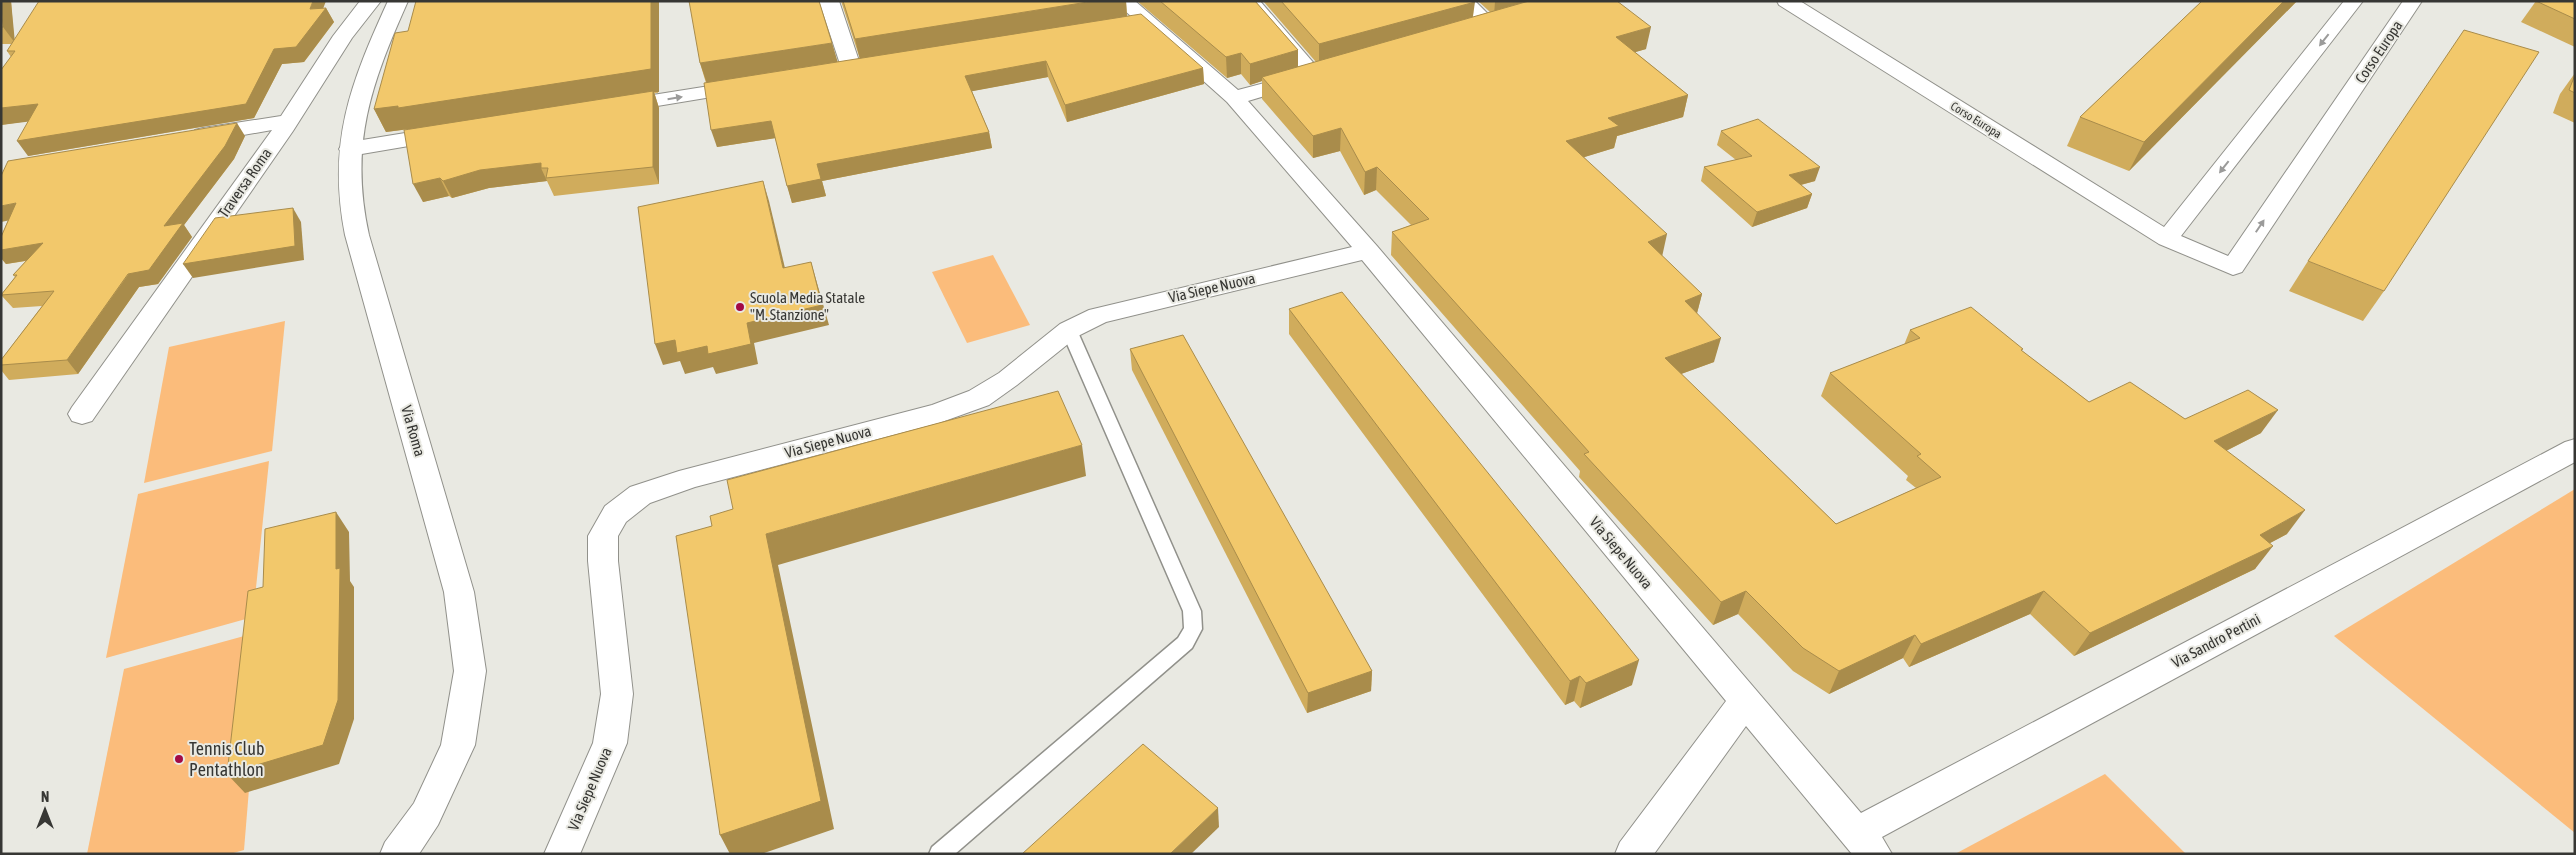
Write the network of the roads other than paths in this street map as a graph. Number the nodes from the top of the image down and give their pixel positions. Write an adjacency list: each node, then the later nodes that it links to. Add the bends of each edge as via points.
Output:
1 (372, 1): 15 (street, Traversa Roma, via 343,36)
2 (398, 1): 18 (street, Via Roma, via 353,122)
3 (829, 1): 11 (street)
4 (1249, 1): 13 (street, via 1323,73)
5 (1464, 1): 10 (street)
6 (1786, 1): 19 (street, Corso Europa)
7 (2354, 1): 19 (street, one-way to 19)
8 (2413, 1): 19 (street, Corso Europa, one-way to 8, via 2233,267)
9 (1132, 16): 13 (street, Via Siepe Nuova, via 1202,68)
10 (1490, 25)
11 (852, 70)
12 (764, 84): 14 (street, one-way to 12)
13 (1234, 98): 20 (street, Via Siepe Nuova)
14 (606, 109)
15 (288, 121): 17 (street); 22 (street, Traversa Roma)
16 (458, 132): 18 (street)
17 (182, 138)
18 (350, 149): 26 (street, Via Roma, via 349,190 357,235 459,592 470,671 458,745 426,814)
19 (2167, 239)
20 (1368, 252): 21 (street, Via Siepe Nuova, via 1098,316); 24 (street, Via Siepe Nuova)
21 (1069, 330): 27 (street, Via Siepe Nuova, via 979,398 939,412 689,478 640,495 615,514 603,536 617,694 610,743); 28 (lane, via 1192,611 1193,629 1185,644)
22 (82, 414)
23 (2575, 449): 25 (street, Via Sandro Pertini)
24 (1745, 701): 25 (street, Via Siepe Nuova); 29 (street)
25 (1866, 843)
26 (398, 854)
27 (562, 854)
28 (939, 854)
29 (1633, 854)

